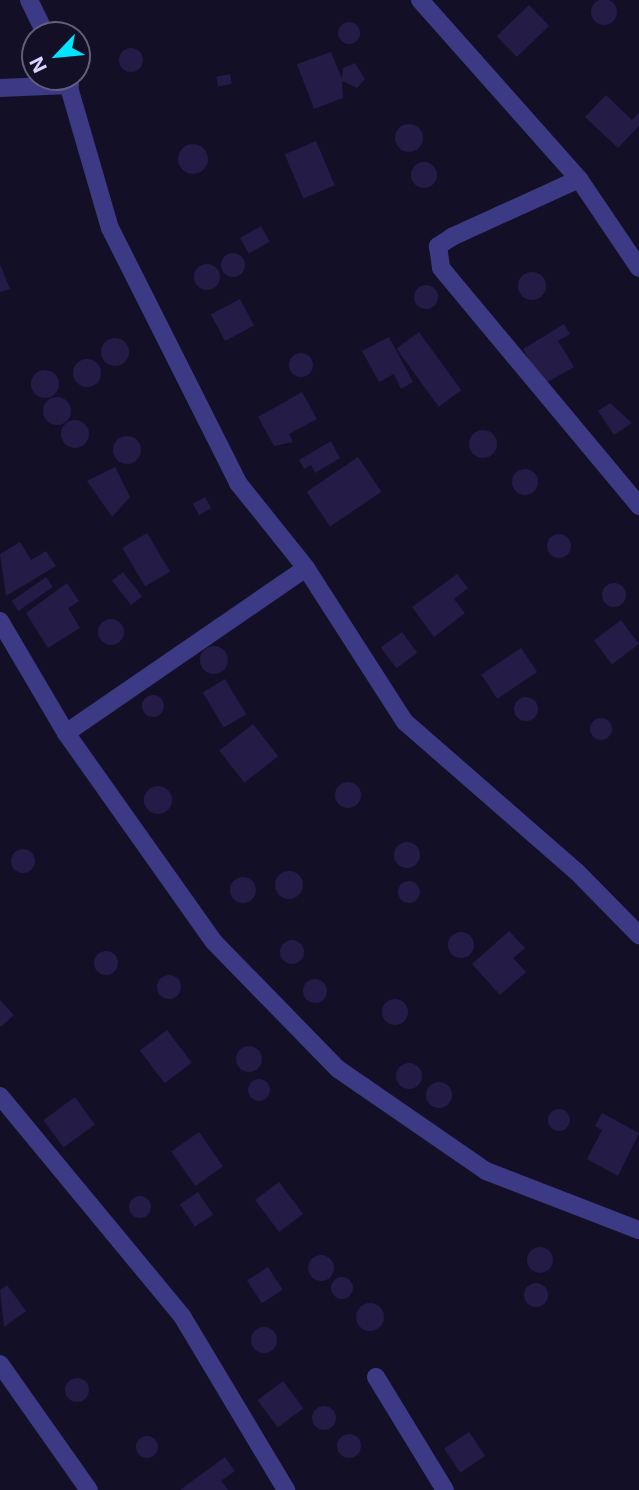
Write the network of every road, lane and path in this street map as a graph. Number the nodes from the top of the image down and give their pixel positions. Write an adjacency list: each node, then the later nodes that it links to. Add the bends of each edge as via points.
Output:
1 (29, 0): 3 (street)
2 (420, 0): 7 (street)
3 (39, 21)
4 (21, 86): 5 (street)
5 (0, 88)
6 (71, 91): 10 (street, via 110,228 238,483)
7 (579, 179): 8 (street); 9 (street, via 438,246 441,268)
8 (639, 268)
9 (639, 506)
10 (306, 568): 12 (street); 13 (street, via 405,722 576,871)
11 (0, 621): 12 (street)
12 (66, 733): 15 (street, via 214,942 338,1069 486,1171)
13 (639, 935)
14 (0, 1096): 19 (street, via 182,1316)
15 (639, 1230)
16 (0, 1364): 18 (street)
17 (376, 1377): 20 (street)
18 (89, 1490)
19 (286, 1490)
20 (445, 1490)

